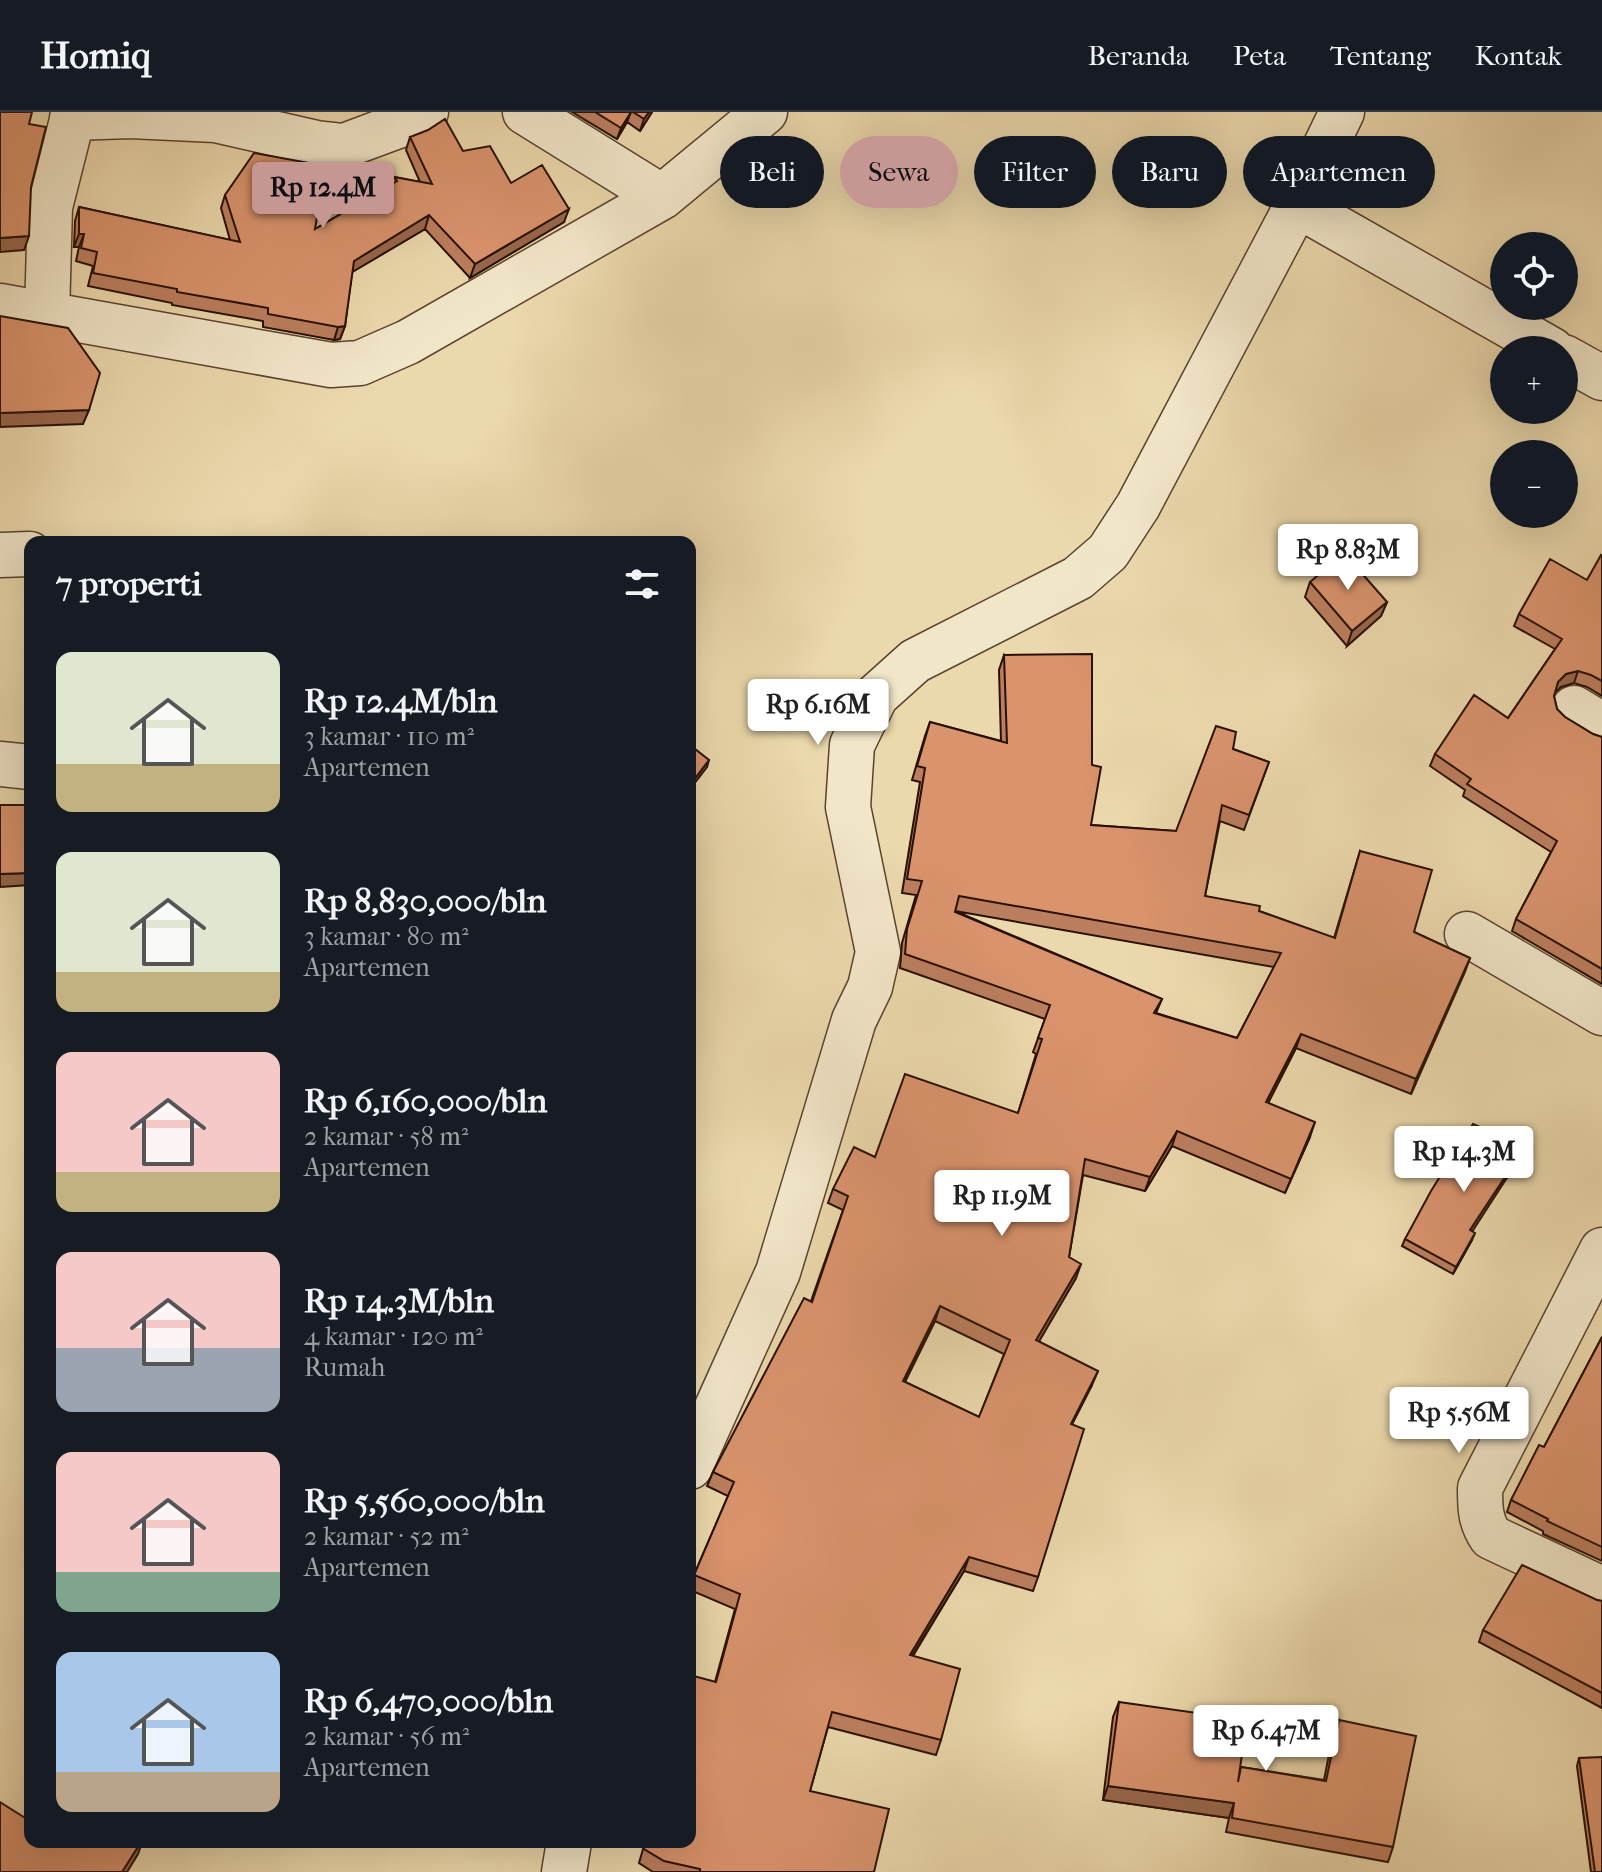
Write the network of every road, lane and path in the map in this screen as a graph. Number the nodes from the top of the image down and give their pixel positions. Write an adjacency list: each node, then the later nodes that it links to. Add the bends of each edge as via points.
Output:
1 (426, 112): 5 (street, via 344,146 216,120)
2 (525, 112): 7 (street)
3 (765, 112): 7 (street)
4 (1342, 112): 6 (street)
5 (73, 115): 11 (street, via 50,207)
6 (1330, 136)
7 (662, 197): 11 (street, via 408,342 360,363 331,365)
8 (1295, 208): 22 (street, via 1138,506 1108,552 1078,578 915,661 876,696 852,745 848,807 878,952 778,1272)
9 (1302, 208): 12 (street)
10 (0, 306): 11 (street)
11 (47, 315)
12 (1527, 336)
13 (1578, 365): 14 (street)
14 (1602, 378)
15 (24, 554): 16 (street)
16 (0, 555)
17 (0, 764): 18 (street)
18 (24, 766)
19 (1467, 934): 20 (street)
20 (1602, 1013)
21 (1602, 1250): 23 (street, via 1480,1488 1480,1512 1491,1537)
22 (696, 1454)
23 (1602, 1589)
24 (568, 1848): 25 (street)
25 (564, 1872)

